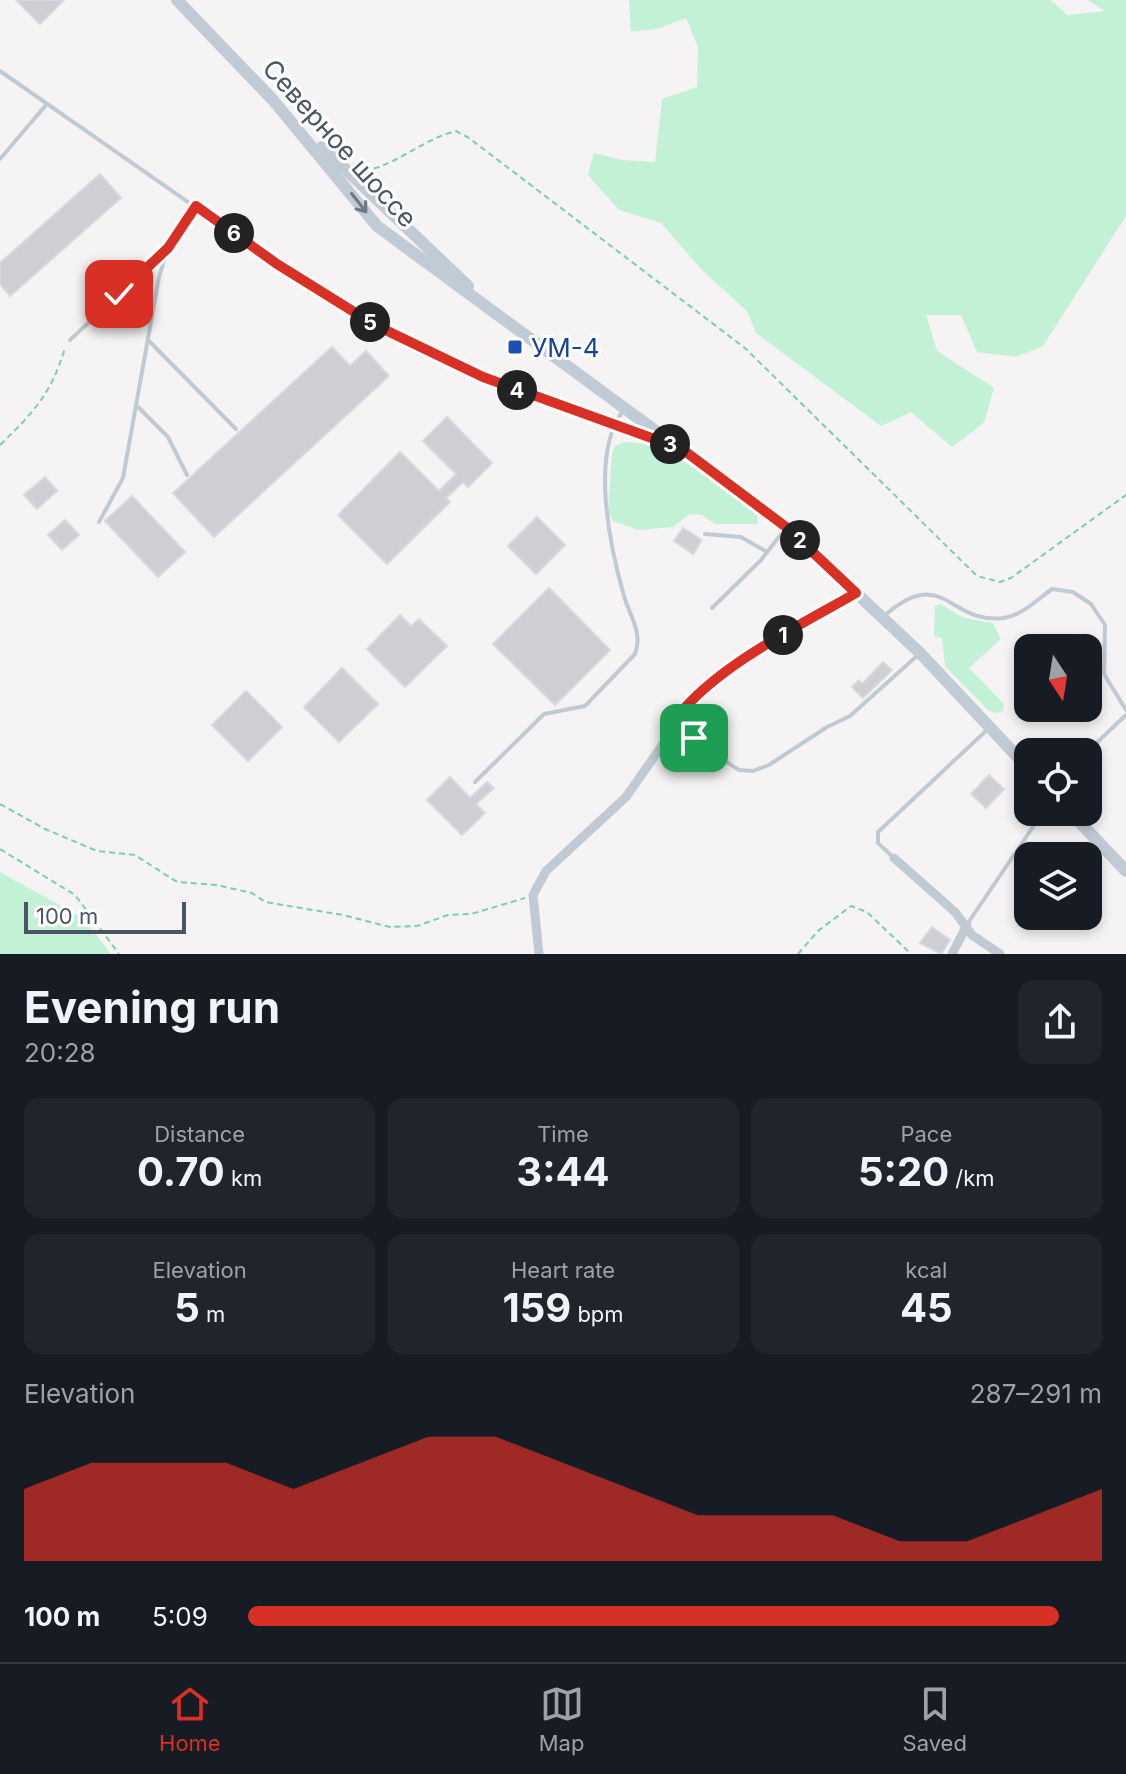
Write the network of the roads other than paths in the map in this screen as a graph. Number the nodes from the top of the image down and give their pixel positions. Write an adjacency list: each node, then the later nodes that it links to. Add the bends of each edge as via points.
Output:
1 (177, 0): 3 (main road, Северное шоссе)
2 (0, 71): 4 (lane)
3 (273, 100): 8 (main road); 8 (main road, Северное шоссе, one-way to 8, via 377,226)
4 (46, 105): 5 (lane); 6 (lane)
5 (0, 159)
6 (196, 206): 7 (lane); 13 (lane, via 375,325 483,377)
7 (168, 248): 9 (lane); 10 (lane)
8 (501, 317): 12 (main road, Северное шоссе)
9 (70, 340)
10 (149, 341): 11 (lane); 14 (lane)
11 (138, 407): 16 (lane, via 168,437); 17 (lane, via 123,478)
12 (625, 409): 13 (lane); 15 (main road, Северное шоссе)
13 (613, 425): 15 (lane); 31 (lane, via 606,518 640,643 585,706 544,714)
14 (236, 429)
15 (682, 449): 18 (main road, Северное шоссе)
16 (187, 475)
17 (99, 522)
18 (786, 527): 20 (lane); 21 (main road, Северное шоссе)
19 (705, 534): 20 (lane, via 741,537)
20 (767, 552): 22 (lane)
21 (856, 593): 23 (main road, Северное шоссе); 26 (lane, via 714,682)
22 (712, 608)
23 (882, 617): 24 (main road, Северное шоссе); 25 (lane, via 900,601 921,593 976,615 1004,618 1052,589 1073,592 1091,604 1105,625 1104,674)
24 (920, 653): 26 (lane, via 850,716 753,771 739,770 706,749); 27 (main road, Северное шоссе)
25 (1126, 712): 28 (lane)
26 (677, 717): 29 (lane)
27 (990, 727): 30 (main road, Северное шоссе); 34 (lane, via 878,832 878,843)
28 (1101, 738)
29 (663, 744): 37 (street, via 626,797 546,871 533,895)
30 (1014, 753)
31 (475, 782)
32 (1034, 826): 36 (lane)
33 (1083, 826): 35 (main road)
34 (894, 858): 36 (street)
35 (1126, 871)
36 (967, 925): 38 (street); 39 (street, via 972,935)
37 (539, 954)
38 (952, 954)
39 (1000, 954)

